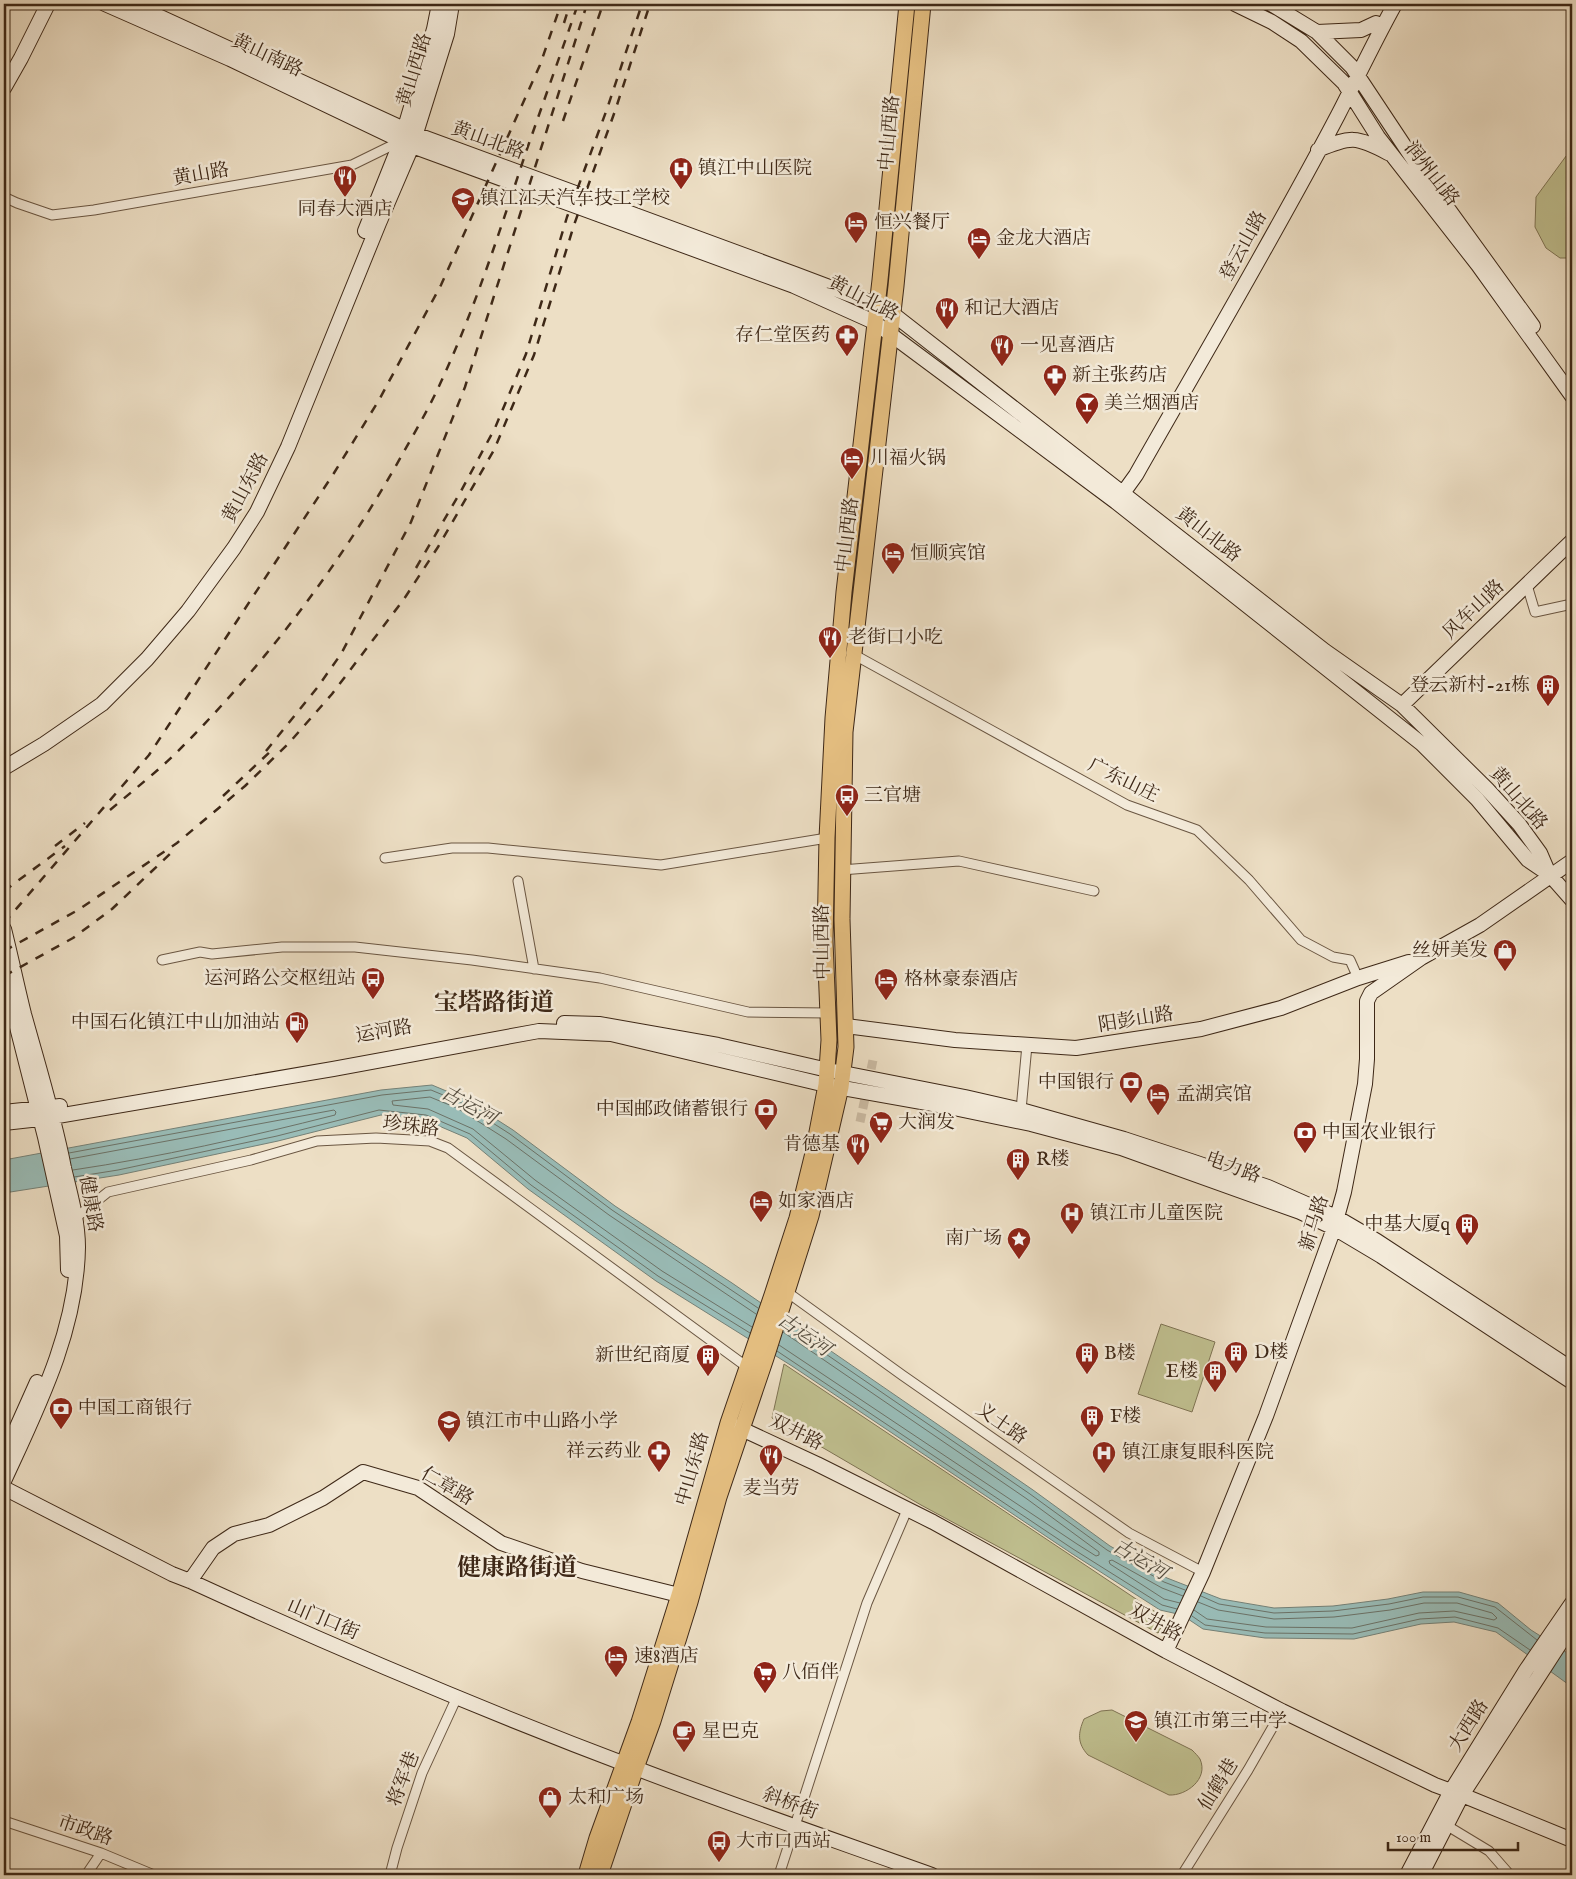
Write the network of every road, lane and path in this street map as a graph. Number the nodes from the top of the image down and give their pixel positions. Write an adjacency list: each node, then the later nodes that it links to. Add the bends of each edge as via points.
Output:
1 (38, 4): 16 (street)
2 (48, 4): 18 (street)
3 (105, 4): 19 (street, 黄山南路)
4 (132, 4): 19 (street, 黄山南路)
5 (439, 4): 19 (street, 黄山西路)
6 (452, 4): 19 (street, 黄山西路, via 446,34)
7 (907, 4): 23 (main road, 中山西路)
8 (923, 4): 24 (main road, 中山西路)
9 (1235, 4): 17 (street, 润州山路, via 1301,41)
10 (1271, 4): 14 (street, 润州山路)
11 (1387, 4): 13 (street, 登云山路)
12 (1395, 4): 15 (street, 登云山路)
13 (1376, 22): 14 (street, via 1361,30); 15 (street, 登云山路)
14 (1317, 32): 15 (street, 润州山路)
15 (1354, 71): 17 (street, 登云山路); 27 (street, 润州山路, via 1423,174)
16 (4, 72)
17 (1346, 87): 20 (street, 登云山路); 21 (street, 润州山路); 29 (street, 登云山路)
18 (4, 88)
19 (408, 137): 22 (street, 黄山路, via 352,165 94,210 52,215); 23 (street, 黄山北路); 25 (street, 黄山北路, via 794,286); 36 (street, 黄山东路, via 282,445 229,544 180,609 138,658 103,692); 37 (street, 黄山东路, via 379,223 288,448 257,512 234,548 188,611 102,704)
20 (1318, 150): 21 (street, via 1347,139 1371,144); 29 (street, 登云山路, via 1146,458)
21 (1394, 156): 28 (street, 润州山路, via 1478,265)
22 (4, 197)
23 (877, 305): 24 (street, 黄山北路); 25 (main road, 中山西路)
24 (893, 314): 26 (main road, 中山西路); 29 (street, 黄山北路)
25 (874, 322): 26 (street, 黄山北路); 33 (main road, 中山西路)
26 (890, 332): 29 (street, 黄山北路); 34 (main road, 中山西路)
27 (1572, 381)
28 (1572, 396)
29 (1116, 495): 35 (street, 黄山北路); 42 (street, 黄山北路, via 1422,744 1476,798 1528,860)
30 (1572, 541): 31 (street, 风车山路)
31 (1527, 585): 32 (street, via 1535,612); 35 (street, 风车山路)
32 (1572, 604)
33 (839, 648): 34 (street, 广东山庄); 38 (main road, 中山西路)
34 (854, 654): 41 (main road, 中山西路, via 845,732); 51 (street, 广东山庄, via 1127,805 1197,830 1249,880 1301,940 1333,958 1350,960)
35 (1402, 706): 42 (street, 黄山北路, via 1519,824 1540,853)
36 (4, 761)
37 (4, 768)
38 (827, 838): 39 (street, via 661,865 488,848 452,848); 52 (main road, 中山西路, via 825,941)
39 (385, 858)
40 (1572, 861): 42 (street, 新马路)
41 (841, 870): 44 (street, via 959,860); 53 (main road, 中山西路)
42 (1550, 875): 45 (street); 47 (street, 新马路, via 1480,925)
43 (518, 881): 49 (street)
44 (1094, 892)
45 (1572, 900)
46 (4, 929): 59 (street, 健康路)
47 (1421, 958): 51 (street, 阳彭山路); 62 (street, 新马路, via 1370,993 1367,1001 1365,1084)
48 (162, 960): 49 (street, via 200,952 355,947)
49 (534, 969): 52 (street, via 600,978 748,1012)
50 (4, 976): 59 (street, 健康路)
51 (1358, 978): 54 (street, 阳彭山路, via 1281,1008 1201,1029 1076,1048)
52 (828, 1013): 55 (main road, 中山西路)
53 (846, 1026): 54 (street, 阳彭山路, via 955,1040); 56 (main road, 中山西路)
54 (1027, 1045): 57 (street)
55 (827, 1077): 56 (street, 运河路); 59 (street, 运河路, via 718,1044 599,1024 542,1023); 63 (main road, 中山东路)
56 (842, 1080): 57 (street, 电力路, via 965,1097); 62 (street, 电力路, via 1121,1148); 63 (main road, 中山东路, via 810,1216)
57 (1021, 1110): 62 (street, 电力路, via 1124,1139 1268,1187)
58 (4, 1112): 59 (street, 运河路)
59 (45, 1113): 60 (street, 运河路); 61 (street, 健康路)
60 (4, 1123)
61 (69, 1210): 65 (street, 珍珠路, via 108,1192 250,1160 317,1141 376,1138 430,1141 448,1148); 69 (street, 健康路, via 68,1272 55,1334 31,1398); 70 (street, 健康路, via 78,1246 63,1338 40,1403)
62 (1335, 1222): 66 (street, 电力路, via 1377,1241); 67 (street, 电力路); 73 (street, 新马路, via 1266,1416)
63 (781, 1298): 64 (main road, 中山东路); 73 (street, 义土路, via 902,1375 1129,1533)
64 (760, 1353): 65 (main road, 中山东路); 68 (main road, 中山东路)
65 (747, 1367): 68 (main road, 中山东路)
66 (1572, 1369)
67 (1572, 1382)
68 (734, 1425): 72 (street, 双井路); 75 (main road, 中山东路); 81 (main road, 中山东路, via 719,1497 690,1602 656,1712)
69 (4, 1456)
70 (4, 1480)
71 (4, 1488): 74 (street, 山门口街)
72 (908, 1510): 78 (street, 双井路); 85 (street, via 867,1603)
73 (1203, 1572): 78 (street, 新马路)
74 (190, 1581): 75 (street, 仁章路, via 213,1548 234,1534 269,1525 324,1498 363,1472 418,1488 501,1543 582,1571); 79 (street, 山门口街, via 296,1630)
75 (678, 1595): 81 (main road, 中山东路, via 639,1722)
76 (1572, 1602): 77 (street, 大西路)
77 (1568, 1623): 82 (street, 大西路, via 1532,1672)
78 (1166, 1651): 80 (street, 双井路)
79 (456, 1697): 81 (street, 山门口街); 90 (street, 将军巷, via 422,1773)
80 (1282, 1711): 82 (street, 双井路, via 1435,1786); 95 (street, 仙鹤巷)
81 (629, 1766): 85 (street, 斜桥街); 91 (main road, 中山东路); 92 (main road, 中山东路)
82 (1456, 1793): 84 (street, 大西路); 86 (street, 双井路); 96 (street, 大西路)
83 (4, 1821): 87 (street, 市政路)
84 (1446, 1825): 97 (street, 大西路); 98 (street, via 1488,1851)
85 (795, 1826): 93 (street); 94 (street, 斜桥街)
86 (1572, 1840)
87 (100, 1853): 88 (street); 89 (street, 市政路)
88 (86, 1875)
89 (154, 1875)
90 (390, 1875)
91 (586, 1875)
92 (600, 1875)
93 (779, 1875)
94 (932, 1875)
95 (1182, 1875)
96 (1408, 1875)
97 (1422, 1875)
98 (1510, 1875)

